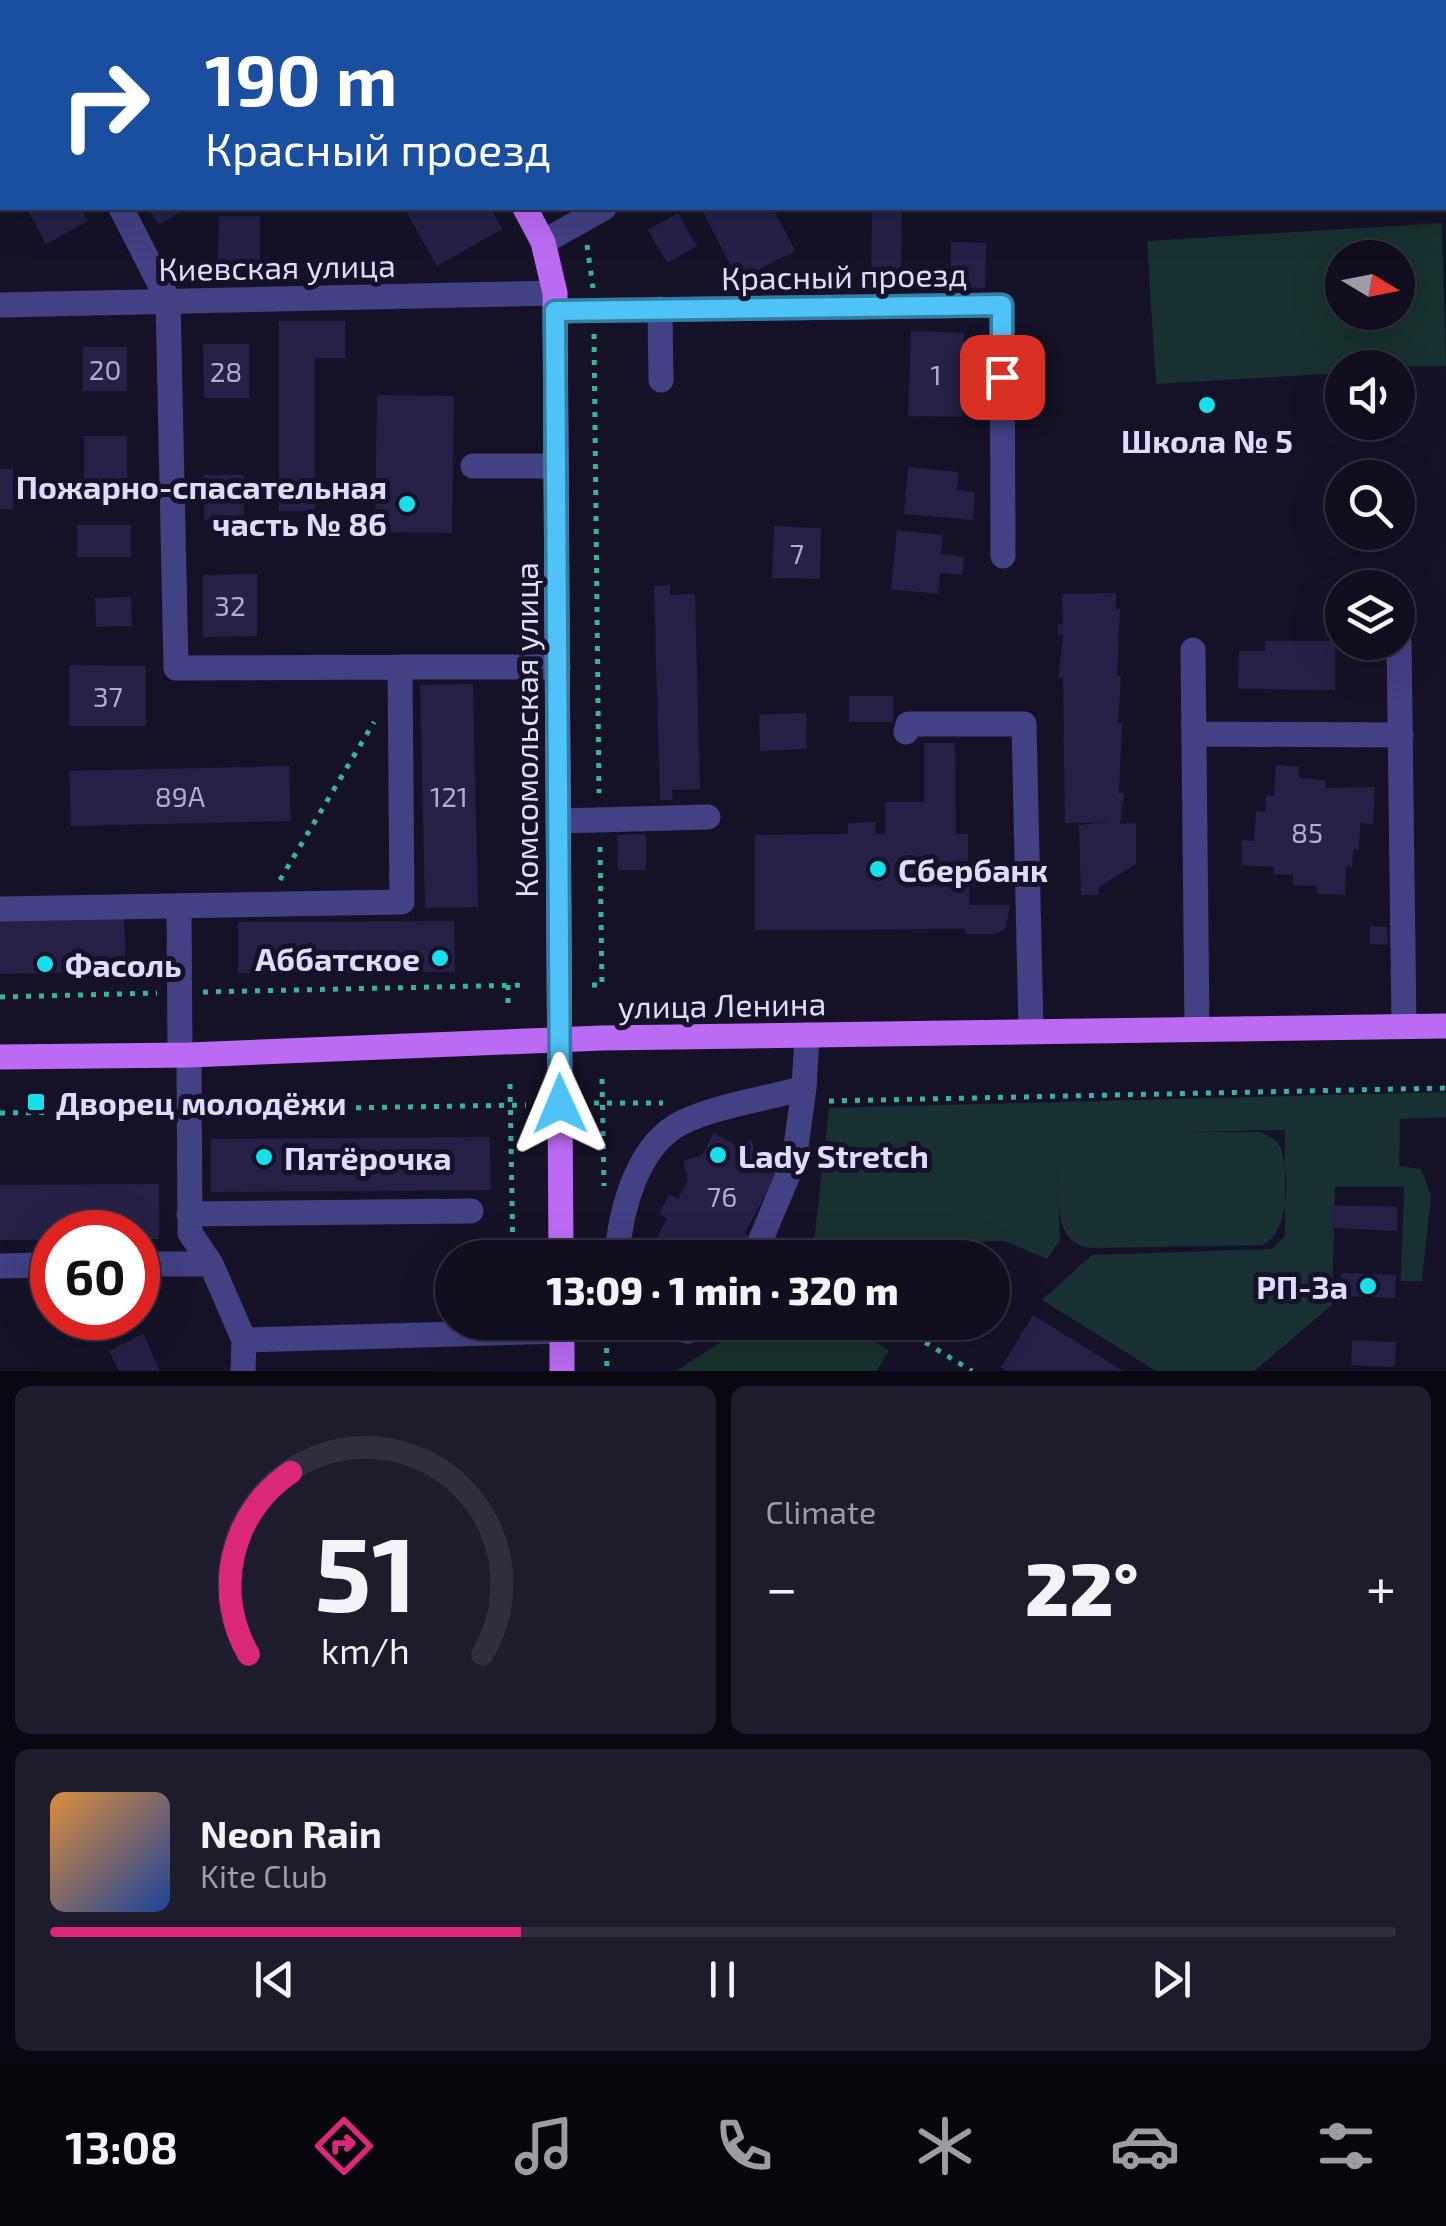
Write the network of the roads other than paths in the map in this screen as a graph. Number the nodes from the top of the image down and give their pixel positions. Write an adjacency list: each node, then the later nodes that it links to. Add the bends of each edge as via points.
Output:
1 (122, 210): 5 (street)
2 (526, 210): 4 (main road, Комсомольская улица)
3 (600, 210): 4 (street)
4 (543, 242): 6 (main road, Комсомольская улица)
5 (168, 300): 6 (street, Киевская улица); 7 (street, Киевская улица); 16 (street, via 176,668)
6 (555, 302): 8 (street, Красный проезд, via 594,310); 11 (main road, Комсомольская улица)
7 (0, 305)
8 (660, 310): 9 (street); 12 (street, Красный проезд, via 1002,305)
9 (662, 380)
10 (472, 466): 11 (street)
11 (556, 466): 15 (main road, Комсомольская улица)
12 (1004, 556)
13 (1193, 650): 18 (street)
14 (1399, 660): 19 (street)
15 (558, 668): 16 (street); 21 (main road, Комсомольская улица)
16 (399, 675): 22 (street, via 402,902)
17 (906, 732): 27 (street, via 908,724 1024,724)
18 (1194, 734): 19 (street); 26 (street)
19 (1400, 736): 24 (street)
20 (708, 817): 21 (street)
21 (558, 821): 29 (main road, Комсомольская улица)
22 (180, 906): 23 (street); 30 (street)
23 (0, 909)
24 (1404, 1026): 25 (main road, улица Ленина); 26 (main road, улица Ленина)
25 (1446, 1026)
26 (1196, 1029): 27 (main road, улица Ленина)
27 (1031, 1032): 28 (main road, улица Ленина)
28 (808, 1035): 29 (main road, улица Ленина); 32 (street)
29 (559, 1039): 30 (main road, улица Ленина); 35 (main road, Комсомольская улица)
30 (184, 1055): 31 (main road, улица Ленина); 34 (street)
31 (0, 1056)
32 (803, 1095): 36 (street, via 682,1123 639,1169); 37 (street, via 794,1161)
33 (472, 1211): 34 (street)
34 (189, 1214): 39 (street, via 190,1233)
35 (561, 1240)
36 (618, 1240)
37 (761, 1240)
38 (160, 1264): 39 (street)
39 (211, 1264): 43 (street)
40 (30, 1265): 41 (street)
41 (0, 1266)
42 (435, 1332): 43 (street)
43 (244, 1340): 45 (street)
44 (562, 1340): 46 (main road)
45 (243, 1371)
46 (562, 1371)

